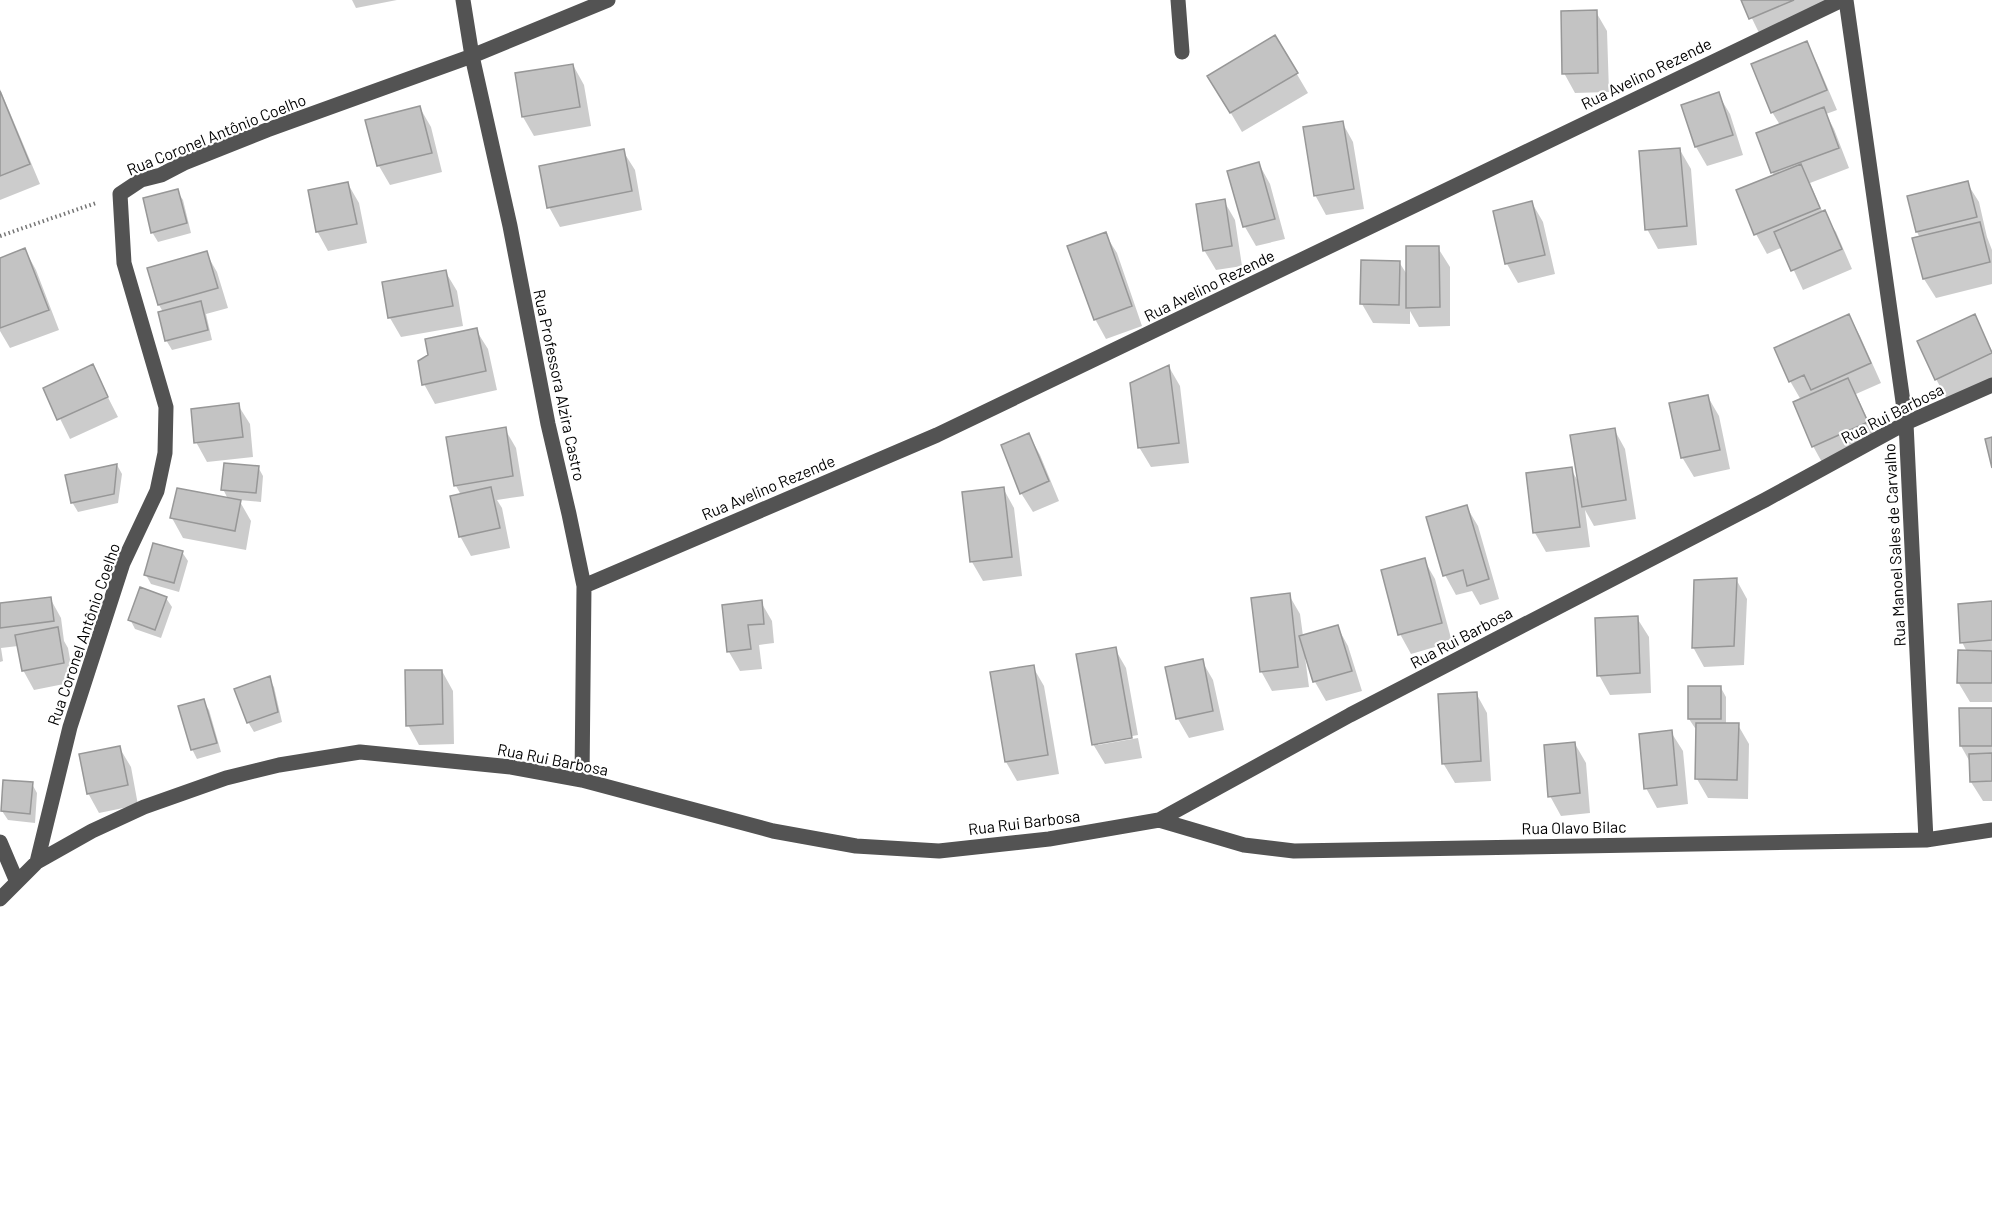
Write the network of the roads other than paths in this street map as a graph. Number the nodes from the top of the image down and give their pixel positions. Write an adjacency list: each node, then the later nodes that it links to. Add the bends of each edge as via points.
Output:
1 (463, 0): 6 (street, Rua Professora Alzira Castro)
2 (608, 0): 6 (street, Rua Coronel Antônio Coelho)
3 (1178, 0): 5 (street)
4 (1844, 0): 8 (street, Rua Manoel Sales de Carvalho); 9 (street, Rua Avelino Rezende, via 937,435)
5 (1182, 52)
6 (472, 56): 9 (street, Rua Professora Alzira Castro); 15 (street, Rua Coronel Antônio Coelho, via 267,130 141,180 120,194 124,263 166,407 165,453 157,491 123,563 70,727)
7 (1992, 385): 8 (street, Rua Rui Barbosa)
8 (1906, 423): 11 (street, Rua Rui Barbosa, via 1350,715); 13 (street, Rua Manoel Sales de Carvalho)
9 (584, 586): 10 (street, Rua Professora Alzira Castro)
10 (582, 780): 11 (street, Rua Rui Barbosa, via 773,831 856,846 939,851 1049,839); 15 (street, Rua Rui Barbosa, via 511,767 360,752 226,778 144,807)
11 (1159, 820): 13 (street, Rua Olavo Bilac, via 1244,845 1294,850)
12 (1992, 830): 13 (street, Rua Olavo Bilac)
13 (1926, 840)
14 (0, 842): 16 (street)
15 (37, 862): 16 (street, Rua Rui Barbosa)
16 (17, 882): 17 (street, Rua Rui Barbosa)
17 (0, 899)

